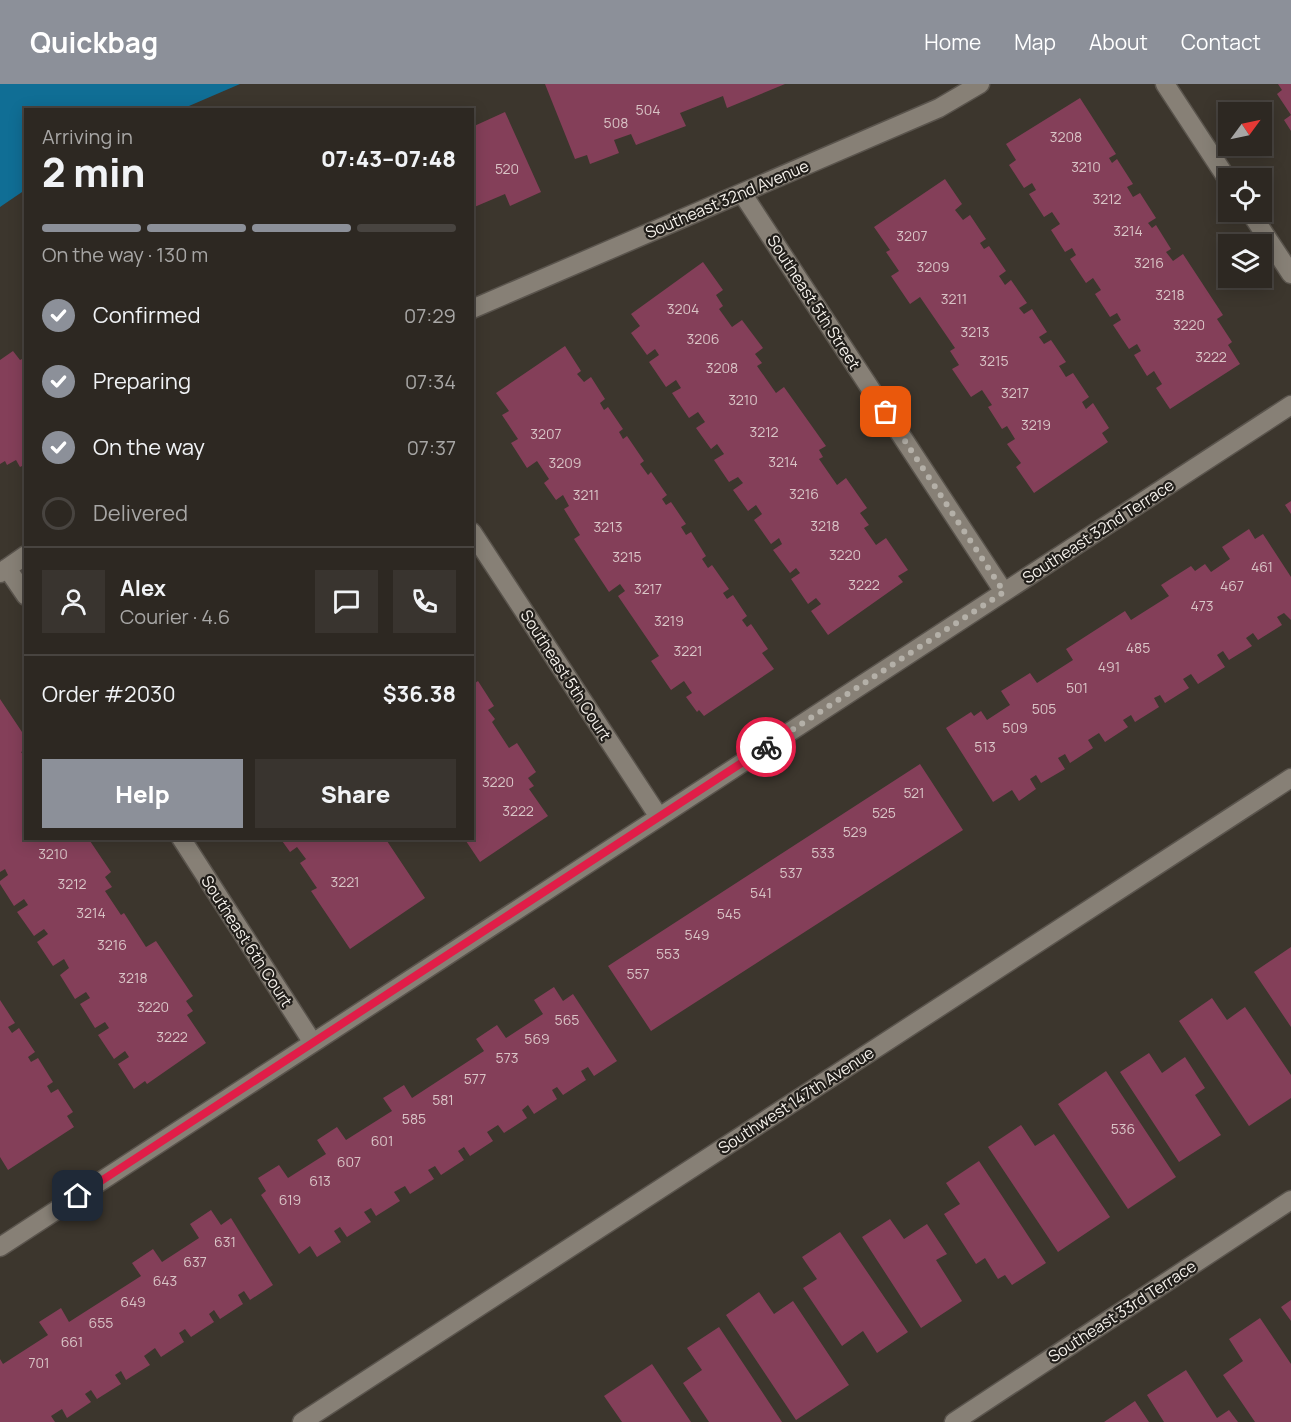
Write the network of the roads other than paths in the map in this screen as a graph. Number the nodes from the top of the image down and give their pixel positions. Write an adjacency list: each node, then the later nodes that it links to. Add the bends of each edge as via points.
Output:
1 (980, 84): 4 (street, Southeast 32nd Avenue, via 939,108)
2 (1165, 84): 3 (street)
3 (1220, 168)
4 (742, 193): 7 (street, Southeast 32nd Avenue); 12 (street, Southeast 5th Street)
5 (1257, 222): 6 (street)
6 (1291, 274)
7 (474, 308)
8 (1291, 405): 12 (street, Southeast 32nd Terrace)
9 (474, 535): 15 (street, Southeast 5th Court)
10 (24, 556): 11 (street)
11 (4, 570): 13 (street)
12 (1004, 592): 15 (street, Southeast 32nd Terrace)
13 (24, 595)
14 (1291, 778): 20 (street, Southwest 147th Avenue)
15 (659, 817): 17 (street, Southeast 32nd Terrace)
16 (182, 840): 17 (street, Southeast 6th Court)
17 (313, 1043): 19 (street, Southeast 32nd Terrace)
18 (1291, 1200): 21 (street, Southeast 33rd Terrace)
19 (0, 1247)
20 (302, 1422)
21 (954, 1422)

